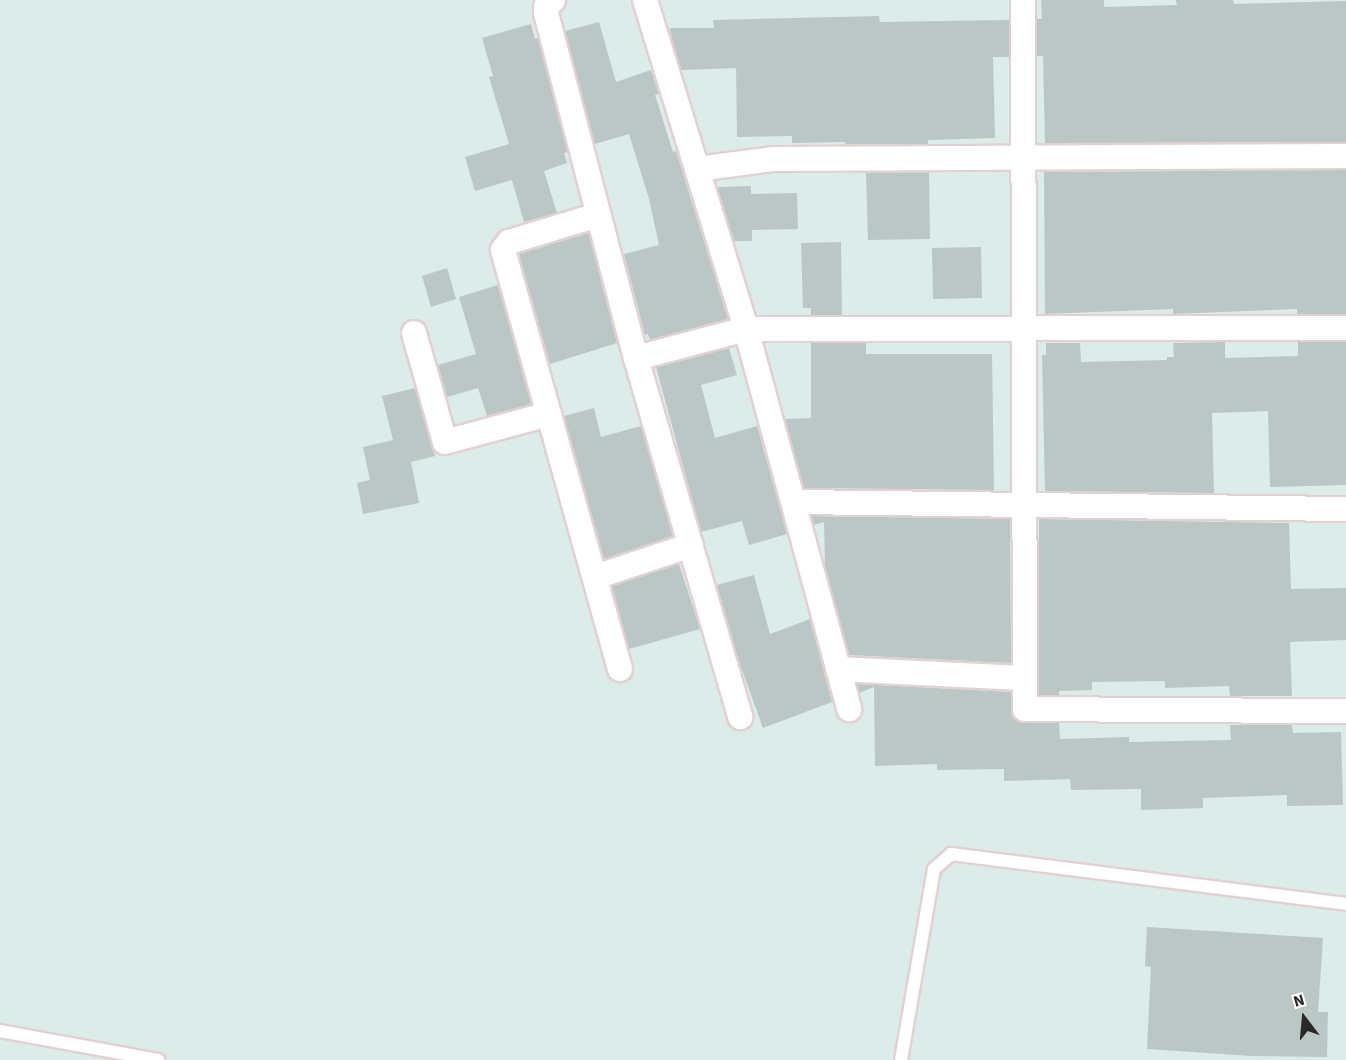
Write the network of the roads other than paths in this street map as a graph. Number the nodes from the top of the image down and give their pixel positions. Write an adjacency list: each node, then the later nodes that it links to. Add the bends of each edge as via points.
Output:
1 (553, 0): 7 (street, via 546,13)
2 (645, 0): 6 (street)
3 (1023, 0): 5 (street)
4 (1346, 156): 5 (street)
5 (1024, 158): 6 (street, via 774,159); 8 (street)
6 (697, 169): 10 (street)
7 (598, 215): 12 (street); 13 (street, via 509,242 503,250)
8 (1025, 328): 9 (street); 10 (street); 15 (street)
9 (1346, 328)
10 (746, 329): 12 (street); 14 (street)
11 (414, 333): 13 (street, via 445,442)
12 (636, 358): 17 (street)
13 (549, 414): 18 (street)
14 (794, 502): 15 (street); 20 (street)
15 (1025, 506): 16 (street); 21 (street)
16 (1346, 509)
17 (692, 545): 18 (street); 24 (street)
18 (595, 577): 19 (street)
19 (620, 669)
20 (838, 669): 21 (street); 22 (street)
21 (1025, 678): 23 (street, via 1025,709)
22 (849, 709)
23 (1346, 711)
24 (740, 717)
25 (1346, 904): 28 (lane, via 951,854 934,869)
26 (0, 1031): 27 (lane)
27 (158, 1060)
28 (901, 1060)

